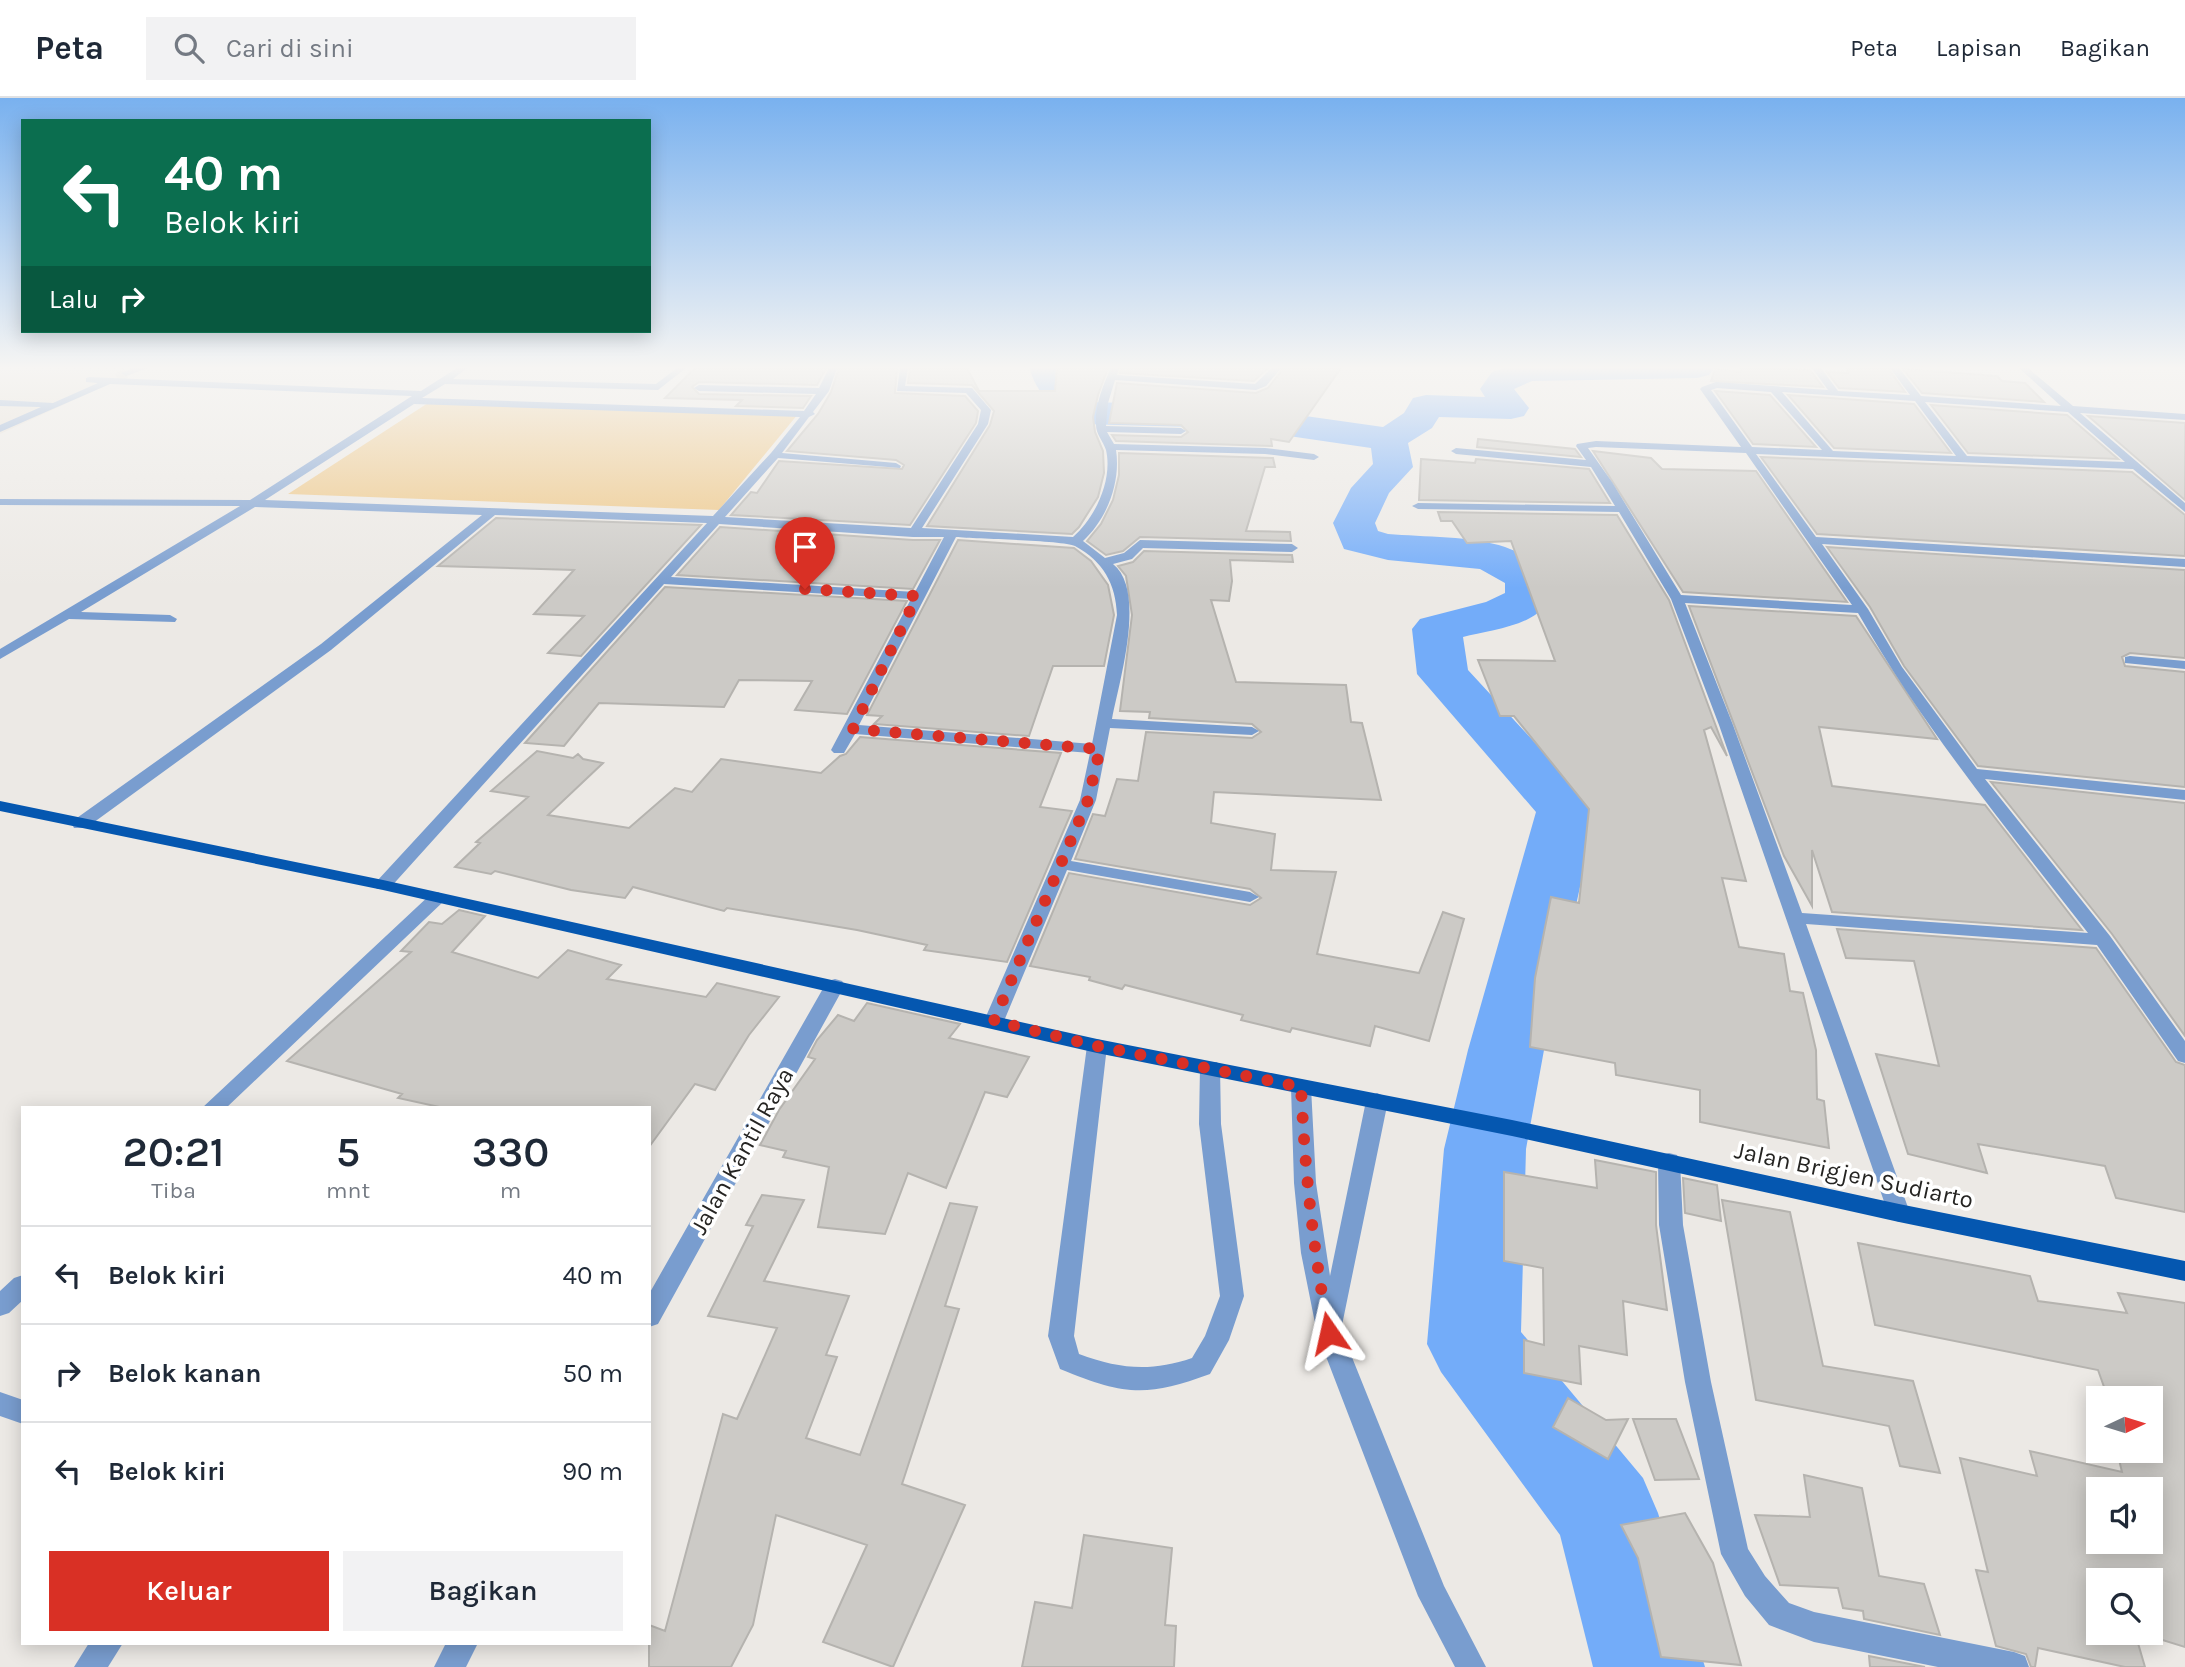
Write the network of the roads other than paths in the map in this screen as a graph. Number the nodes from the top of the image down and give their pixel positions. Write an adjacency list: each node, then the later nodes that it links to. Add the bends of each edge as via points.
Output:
1 (350, 441): 20 (street)
2 (787, 441): 13 (street)
3 (972, 441): 26 (street)
4 (1107, 441): 9 (street)
5 (1744, 441): 10 (street)
6 (1820, 441): 12 (street)
7 (1950, 441): 15 (street)
8 (2107, 441): 18 (street)
9 (1110, 447): 14 (street, via 1265,451); 29 (street, via 1111,471 1103,505 1091,527)
10 (1750, 450): 12 (street); 16 (street, via 1585,444 1582,451); 28 (street)
11 (1456, 451): 16 (street)
12 (1830, 453): 15 (street)
13 (775, 455): 17 (street); 25 (street)
14 (1314, 457)
15 (1964, 459): 18 (street)
16 (1592, 464): 22 (street)
17 (896, 466)
18 (2136, 466): 23 (street)
19 (0, 502): 20 (street)
20 (251, 504): 24 (street); 37 (street)
21 (1418, 506): 22 (street)
22 (1622, 509): 35 (street)
23 (2185, 509)
24 (489, 514): 25 (street); 50 (street, via 326,648)
25 (717, 520): 26 (street); 33 (street)
26 (913, 533): 27 (street)
27 (951, 534): 29 (street); 34 (street)
28 (1812, 540): 32 (street); 36 (street)
29 (1076, 541): 31 (street)
30 (1292, 548): 31 (street, via 1140,544 1128,556)
31 (1105, 562): 42 (street, via 1124,595 1124,615)
32 (2185, 563)
33 (660, 580): 34 (street); 52 (street)
34 (917, 596): 43 (street)
35 (1677, 599): 36 (street); 55 (street)
36 (1862, 608): 47 (street, via 1896,668)
37 (67, 615): 38 (street); 39 (street)
38 (170, 619)
39 (0, 655)
40 (2130, 660): 41 (street)
41 (2185, 665)
42 (1103, 723): 44 (street); 45 (street)
43 (853, 729): 45 (street); 46 (street)
44 (1252, 731)
45 (1100, 749): 51 (street, via 1088,800)
46 (839, 750)
47 (1972, 773): 48 (street); 56 (street)
48 (2185, 795)
49 (0, 806): 50 (main road, Jalan Brigjen Sudiarto)
50 (80, 824): 52 (main road, Jalan Brigjen Sudiarto)
51 (1061, 864): 54 (street); 58 (street)
52 (383, 885): 53 (main road, Jalan Brigjen Sudiarto)
53 (438, 897): 57 (main road, Jalan Brigjen Sudiarto); 64 (street)
54 (1250, 897)
55 (1795, 918): 56 (street); 66 (street)
56 (2103, 940): 60 (street)
57 (835, 985): 58 (main road, Jalan Brigjen Sudiarto); 70 (street, Jalan Kantil Raya)
58 (994, 1021): 59 (main road, Jalan Brigjen Sudiarto)
59 (1097, 1046): 61 (main road, Jalan Brigjen Sudiarto); 61 (street, via 1061,1336 1069,1361 1112,1379 1161,1381 1201,1366 1232,1296 1210,1124)
60 (2185, 1056)
61 (1210, 1067): 62 (main road, Jalan Brigjen Sudiarto)
62 (1301, 1087): 63 (main road, Jalan Brigjen Sudiarto); 71 (street, via 1313,1253)
63 (1377, 1101): 65 (main road, Jalan Brigjen Sudiarto); 71 (street)
64 (214, 1106)
65 (1670, 1161): 66 (main road, Jalan Brigjen Sudiarto); 79 (street, via 1671,1225 1698,1382 1735,1554 1755,1587 1779,1615 1814,1628)
66 (1899, 1213): 67 (main road, Jalan Brigjen Sudiarto)
67 (2185, 1271)
68 (21, 1287): 69 (street)
69 (0, 1306)
70 (651, 1313)
71 (1329, 1333): 78 (street, via 1433,1596)
72 (0, 1404): 73 (street)
73 (21, 1411)
74 (106, 1645): 76 (street)
75 (462, 1645): 77 (street)
76 (89, 1667)
77 (449, 1667)
78 (1471, 1667)
79 (2014, 1667)

